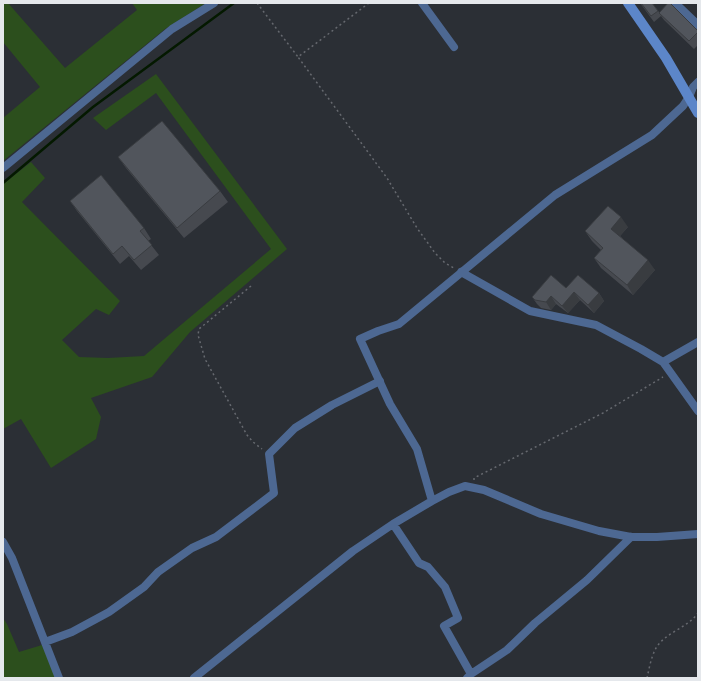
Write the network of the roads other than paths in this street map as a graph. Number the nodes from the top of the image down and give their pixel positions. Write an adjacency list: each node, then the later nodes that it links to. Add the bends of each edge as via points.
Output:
1 (214, 3): 10 (street, via 172,29)
2 (422, 3): 6 (street)
3 (628, 3): 8 (main road)
4 (675, 3): 5 (street)
5 (698, 25)
6 (454, 47)
7 (698, 82): 8 (street)
8 (689, 97): 9 (main road); 11 (street, via 652,135 554,195)
9 (698, 113)
10 (3, 168)
11 (461, 272): 13 (street, via 530,311 596,325); 14 (street, via 399,324 360,340)
12 (698, 342): 13 (street)
13 (662, 362): 15 (street)
14 (380, 381): 16 (street, via 390,404 417,449); 21 (street, via 332,405 296,428 269,454 274,492 216,538 192,548 109,612 72,632)
15 (698, 411)
16 (432, 501): 17 (street); 19 (street, via 465,486 471,487 541,514 599,531)
17 (394, 524): 22 (street, via 419,563 428,567 445,587 458,618 444,626); 24 (street, via 353,551)
18 (698, 534): 19 (street)
19 (631, 537): 22 (street, via 587,580 507,650)
20 (3, 542): 21 (street, via 12,558)
21 (45, 642): 23 (street)
22 (469, 676)
23 (59, 678)
24 (194, 678)

